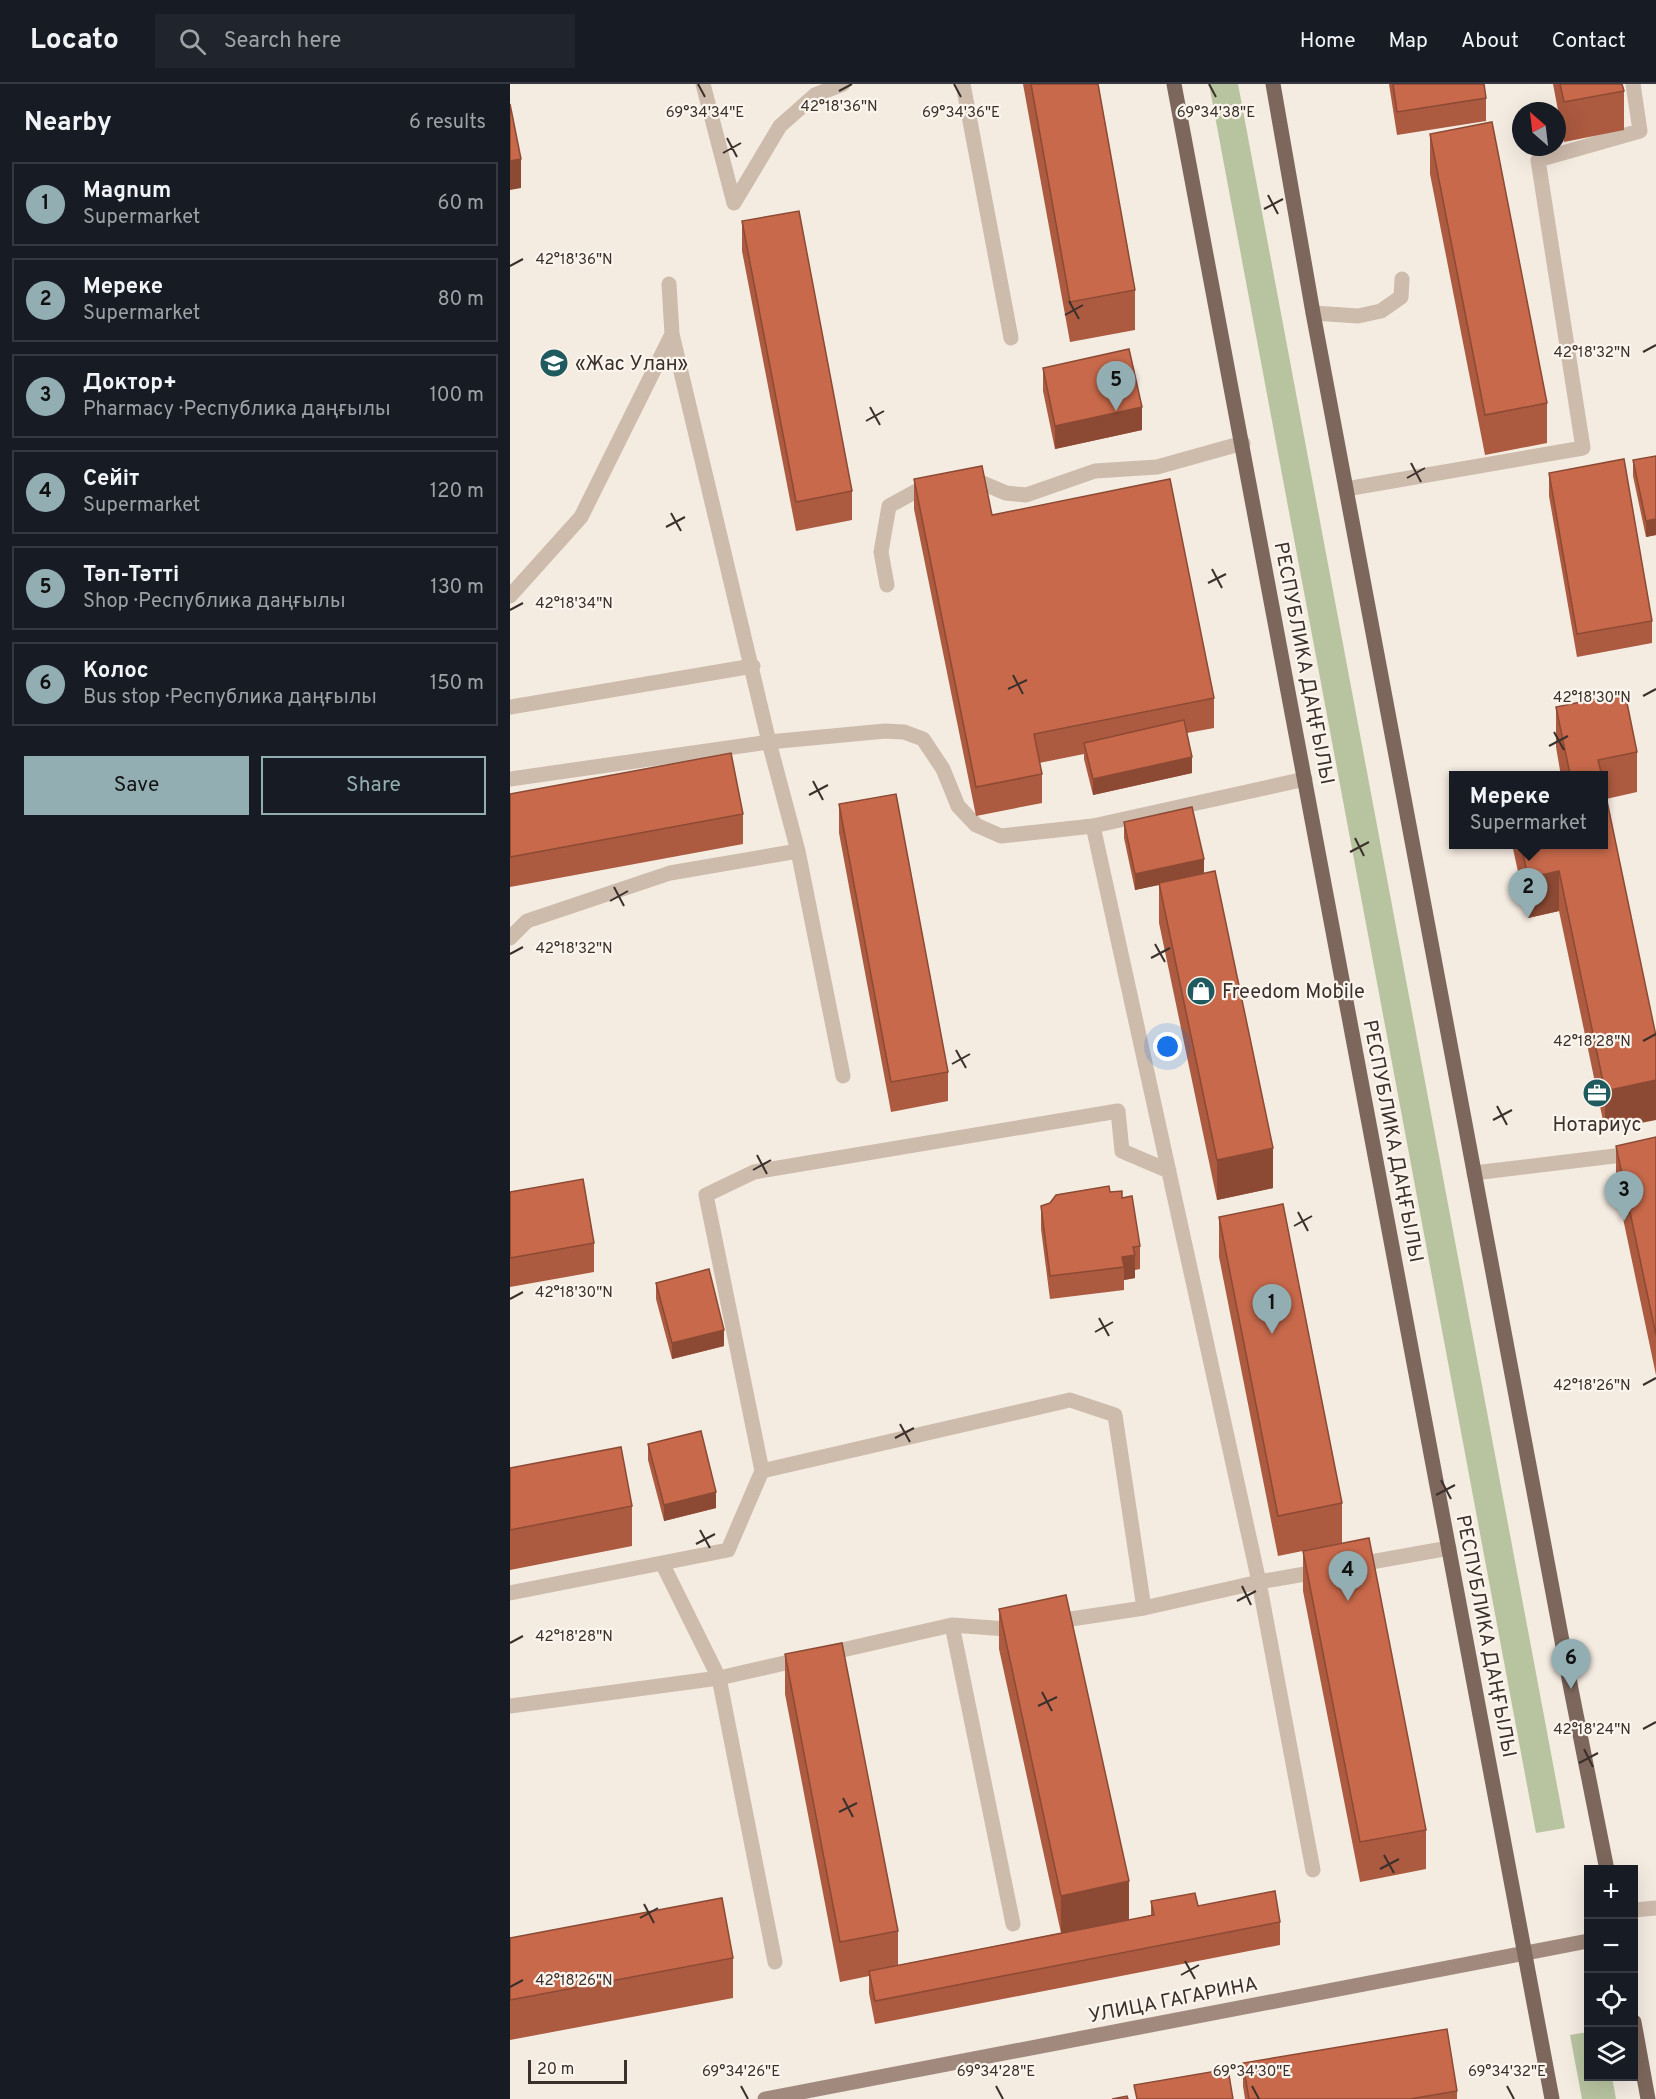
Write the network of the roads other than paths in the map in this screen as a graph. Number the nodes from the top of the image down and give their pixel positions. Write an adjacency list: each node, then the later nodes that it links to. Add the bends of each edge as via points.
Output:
1 (703, 84): 2 (street, via 734,203 780,126 815,95)
2 (843, 84)
3 (963, 84): 11 (street)
4 (1174, 84): 12 (main road, РЕСПУБЛИКА ДАҢҒЫЛЫ)
5 (1273, 84): 9 (main road)
6 (1633, 84): 13 (street, via 1640,131 1538,160 1583,448)
7 (1402, 279): 9 (street, via 1401,297 1381,311 1358,316)
8 (669, 284): 10 (street)
9 (1313, 313): 13 (main road)
10 (672, 334): 15 (street, via 581,517); 16 (street)
11 (1011, 338)
12 (1243, 443): 14 (street, via 1157,466 1095,471 1026,495 1006,493 970,477 947,477 889,506 881,552); 20 (main road, РЕСПУБЛИКА ДАҢҒЫЛЫ)
13 (1346, 489): 27 (main road)
14 (887, 585)
15 (510, 596)
16 (753, 666): 17 (street); 18 (street)
17 (510, 707)
18 (769, 742): 19 (street); 21 (street, via 904,732 923,739 943,770 958,806 976,825 1001,836); 22 (street)
19 (510, 779)
20 (1305, 779): 21 (street); 29 (main road, РЕСПУБЛИКА ДАҢҒЫЛЫ)
21 (1093, 826): 26 (street)
22 (798, 851): 23 (street, via 670,873 527,921); 24 (street)
23 (510, 938)
24 (843, 1076)
25 (1656, 1151): 27 (street)
26 (1169, 1171): 28 (street, via 1122,1151 1118,1111 754,1172 706,1195); 31 (street)
27 (1474, 1173): 37 (main road)
28 (762, 1471): 30 (street, via 728,1550); 33 (street, via 1070,1400 1115,1416)
29 (1449, 1548): 31 (street); 43 (main road, РЕСПУБЛИКА ДАҢҒЫЛЫ)
30 (662, 1563): 32 (street); 35 (street)
31 (1259, 1582): 33 (street); 38 (street)
32 (510, 1593)
33 (1144, 1608): 34 (street, via 1006,1629)
34 (952, 1625): 35 (street); 41 (street)
35 (719, 1678): 36 (street); 44 (street)
36 (510, 1706)
37 (1606, 1865)
38 (1313, 1870)
39 (1656, 1908): 40 (street)
40 (1638, 1910)
41 (1013, 1924)
42 (1584, 1942): 43 (main road, УЛИЦА ГАГАРИНА)
43 (1525, 1952): 46 (main road, УЛИЦА ГАГАРИНА); 47 (main road, РЕСПУБЛИКА ДАҢҒЫЛЫ)
44 (775, 1962)
45 (1635, 2027): 48 (main road)
46 (765, 2099)
47 (1552, 2099)
48 (1648, 2099)

